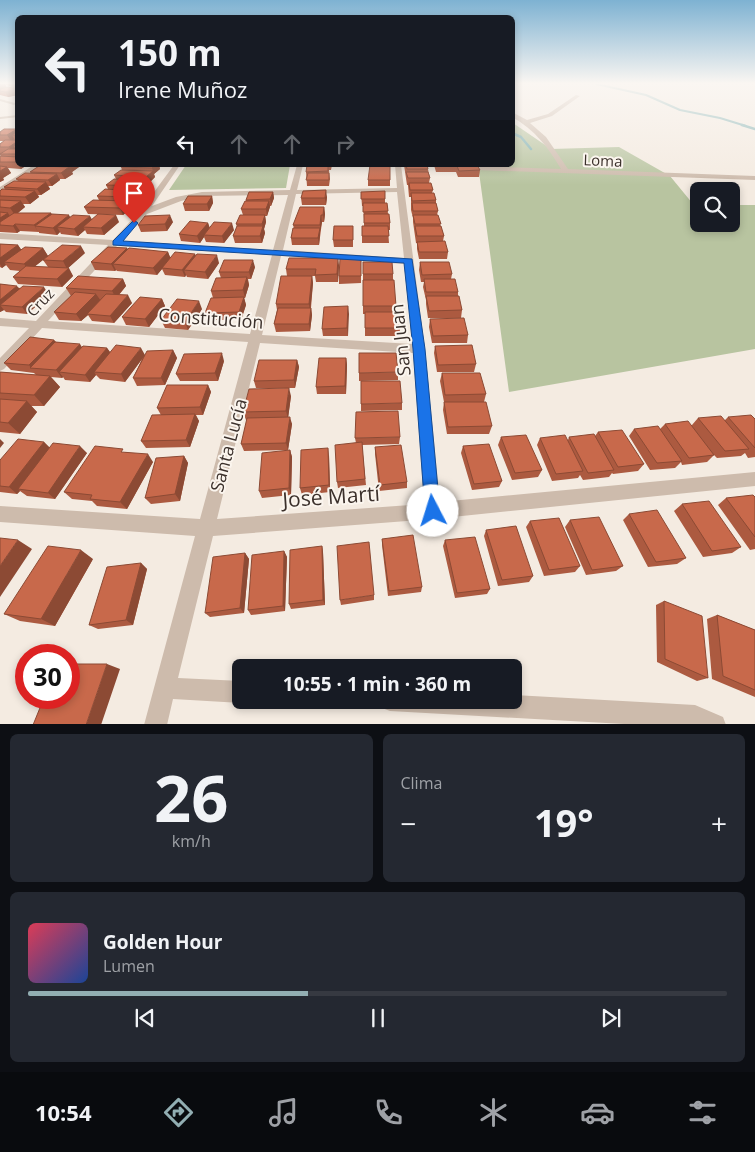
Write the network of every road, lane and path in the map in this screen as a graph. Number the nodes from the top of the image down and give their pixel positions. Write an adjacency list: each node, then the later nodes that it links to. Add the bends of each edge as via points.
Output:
1 (519, 118): 3 (street)
2 (541, 118): 3 (street)
3 (527, 122): 9 (street, via 543,134)
4 (36, 167): 11 (street)
5 (176, 167): 14 (street, Cruz)
6 (300, 167): 13 (street, Santa Lucía)
7 (398, 167): 12 (street, San Juan)
8 (468, 167): 9 (street, Loma)
9 (566, 172): 10 (street, Loma)
10 (755, 178)
11 (0, 190)
12 (401, 190): 13 (street); 18 (street, San Juan)
13 (294, 191): 14 (street, via 202,194); 17 (street, Santa Lucía)
14 (144, 213): 16 (street, Cruz)
15 (0, 236): 16 (street)
16 (116, 243): 17 (street); 20 (street, Cruz)
17 (278, 253): 18 (street); 21 (street, Santa Lucía)
18 (408, 261): 22 (street, San Juan)
19 (0, 322): 20 (street, Constitución)
20 (39, 324): 21 (street, Constitución); 23 (street, Cruz)
21 (256, 338): 22 (street, Constitución); 27 (street, Santa Lucía)
22 (419, 349): 25 (street, San Juan)
23 (0, 366)
24 (755, 479): 25 (street, José Martí)
25 (433, 511): 27 (street, José Martí)
26 (0, 514): 27 (street, José Martí)
27 (206, 528): 28 (street, Santa Lucía)
28 (164, 688): 29 (street); 31 (street, Santa Lucía)
29 (232, 692)
30 (522, 707): 32 (street, via 695,716)
31 (155, 724)
32 (715, 724)

